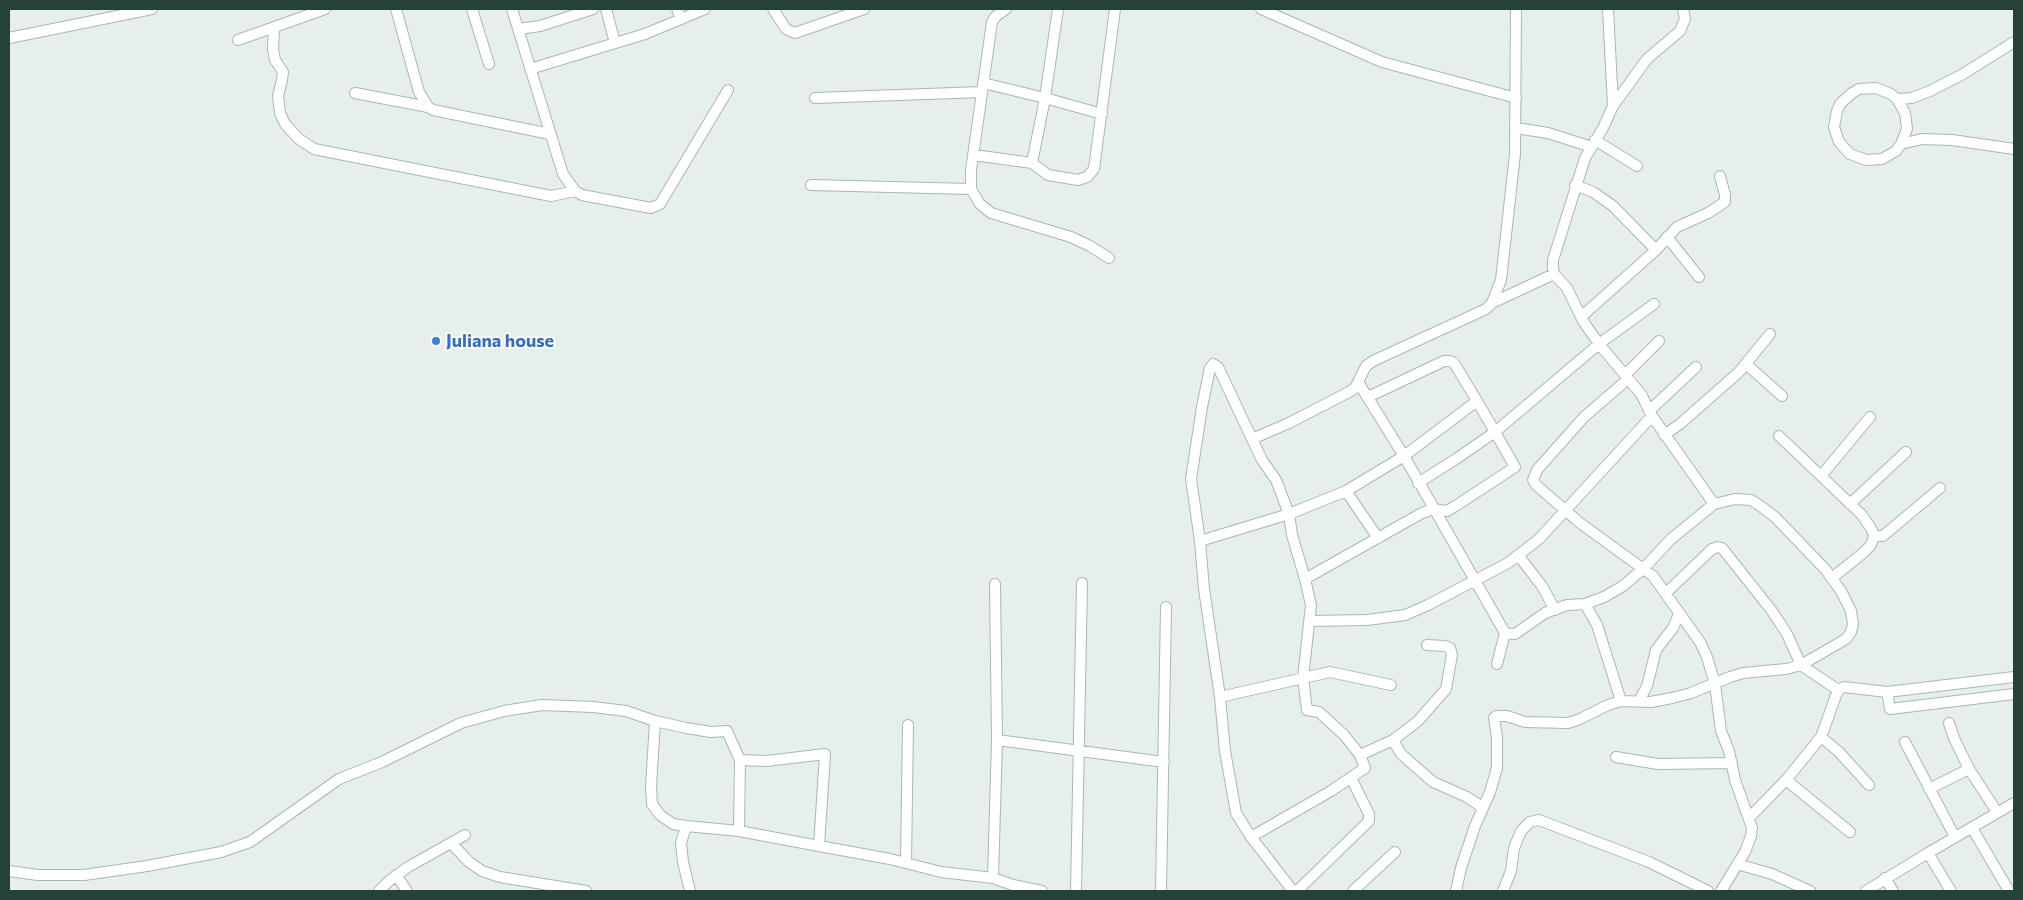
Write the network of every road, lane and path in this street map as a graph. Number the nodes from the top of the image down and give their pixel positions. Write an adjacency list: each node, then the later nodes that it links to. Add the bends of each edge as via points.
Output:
1 (152, 9): 21 (street)
2 (325, 9): 19 (street)
3 (396, 9): 35 (street, via 419,92)
4 (472, 9): 25 (street)
5 (512, 9): 20 (street)
6 (594, 9): 20 (street, via 540,26)
7 (606, 9): 24 (street)
8 (704, 9): 18 (street)
9 (773, 9): 10 (street, via 786,29 795,33)
10 (864, 9)
11 (1006, 9): 27 (street, via 992,22)
12 (1058, 9): 31 (street)
13 (1115, 9): 36 (street)
14 (1261, 9): 32 (street, via 1382,62)
15 (1516, 9): 32 (street)
16 (1608, 9): 34 (street)
17 (1683, 9): 34 (street, via 1685,19 1680,31 1647,59)
18 (679, 14): 24 (street, via 645,34)
19 (274, 27): 22 (street); 49 (street, via 275,60 283,72 278,96 280,113 284,124 314,149 551,196)
20 (518, 29): 26 (street)
21 (9, 38)
22 (238, 40)
23 (2014, 42): 33 (street, via 1930,91 1912,98)
24 (614, 43): 26 (street)
25 (488, 64)
26 (530, 69): 38 (street)
27 (983, 88): 30 (street); 31 (street); 42 (street)
28 (728, 90): 49 (street, via 660,204 651,208)
29 (355, 93): 35 (street)
30 (814, 98)
31 (1045, 98): 36 (street); 43 (street)
32 (1516, 98): 37 (street)
33 (1897, 99): 40 (street, via 1907,121); 40 (street, via 1876,88 1852,92 1836,111 1834,127 1844,149 1866,160 1882,159)
34 (1613, 106): 39 (street)
35 (428, 107): 38 (street)
36 (1102, 114): 43 (street, via 1094,169 1087,176 1078,180 1048,175)
37 (1516, 128): 39 (street); 55 (street, via 1501,280)
38 (550, 134): 49 (street, via 563,174)
39 (1593, 144): 44 (street); 47 (street)
40 (1901, 144): 41 (street, via 1922,139 1952,140)
41 (2014, 148)
42 (974, 155): 43 (street); 48 (street)
43 (1032, 164)
44 (1637, 166)
45 (1720, 176): 50 (street, via 1725,202 1683,223)
46 (811, 185): 48 (street)
47 (1575, 186): 51 (street, via 1593,192 1613,206); 53 (street, via 1553,260)
48 (971, 189): 52 (street, via 980,204 991,213 1071,237)
49 (575, 191)
50 (1667, 237): 51 (street); 54 (street)
51 (1656, 250): 57 (street)
52 (1110, 258)
53 (1554, 274): 55 (street); 57 (street, via 1567,288)
54 (1699, 277)
55 (1492, 303): 64 (street, via 1486,309 1373,361 1361,372)
56 (1654, 304): 60 (street)
57 (1581, 317): 60 (street)
58 (1770, 334): 61 (street)
59 (1659, 341): 63 (street)
60 (1599, 344): 63 (street); 70 (street)
61 (1746, 364): 65 (street); 71 (street)
62 (1696, 367): 68 (street)
63 (1626, 377): 68 (street, via 1641,394); 83 (street, via 1584,417 1534,474 1536,485)
64 (1358, 382): 66 (street); 73 (street, via 1349,392)
65 (1782, 396)
66 (1368, 398): 67 (street, via 1450,360); 75 (street)
67 (1477, 401): 70 (street); 75 (street)
68 (1650, 413): 71 (street); 83 (street)
69 (1870, 417): 76 (street)
70 (1495, 432): 77 (street); 82 (street, via 1515,467 1447,511)
71 (1664, 435): 80 (street)
72 (1779, 436): 76 (street)
73 (1252, 439): 84 (street, via 1276,480); 87 (street, via 1218,367 1213,364 1202,407 1191,479)
74 (1906, 452): 81 (street)
75 (1404, 456): 77 (street); 79 (street)
76 (1821, 476): 81 (street)
77 (1418, 483): 82 (street)
78 (1940, 488): 85 (street, via 1883,536)
79 (1346, 491): 84 (street); 86 (street)
80 (1714, 504): 89 (street, via 1671,539); 90 (street, via 1744,498 1759,505 1775,517)
81 (1850, 504): 85 (street, via 1862,515)
82 (1433, 509): 86 (street); 92 (street)
83 (1566, 511): 88 (street); 89 (street)
84 (1289, 514): 87 (street); 91 (street)
85 (1874, 536): 90 (street, via 1863,553)
86 (1378, 538): 91 (street)
87 (1200, 541): 112 (street)
88 (1518, 555): 92 (street); 98 (street, via 1542,586)
89 (1644, 568): 95 (street); 96 (street, via 1623,586)
90 (1832, 578): 104 (street, via 1850,612 1851,632 1846,640)
91 (1305, 579): 100 (street)
92 (1475, 581): 100 (street, via 1405,615 1367,620); 101 (street)
93 (1082, 583): 122 (street)
94 (995, 584): 119 (street)
95 (1666, 593): 99 (street); 104 (street, via 1712,549 1722,548 1772,611)
96 (1585, 604): 98 (street, via 1567,605); 113 (street, via 1597,625)
97 (1166, 607): 126 (street)
98 (1555, 610): 101 (street, via 1515,634)
99 (1679, 614): 107 (street, via 1700,642); 114 (street, via 1656,650 1647,686)
100 (1310, 621): 106 (street)
101 (1505, 633): 103 (street)
102 (1427, 645): 120 (street, via 1450,648 1452,655 1446,689 1418,721)
103 (1497, 664)
104 (1801, 665): 107 (street, via 1743,673); 109 (street)
105 (2014, 677): 110 (street)
106 (1303, 678): 108 (street, via 1330,672); 112 (street); 123 (street, via 1307,710 1319,712)
107 (1715, 684): 114 (street, via 1672,698); 127 (street, via 1721,731)
108 (1391, 685)
109 (1838, 690): 110 (street, via 1844,687); 118 (street)
110 (1887, 692): 111 (street, via 1890,709)
111 (2014, 694)
112 (1220, 697): 142 (street, via 1236,812)
113 (1621, 701): 114 (street); 134 (street, via 1568,723 1525,722 1496,716 1497,768)
114 (1639, 701)
115 (654, 721): 125 (street, via 695,730 726,732); 137 (street, via 652,804 673,824); 150 (street, via 626,712 592,707 542,704 504,711 461,723 339,779 250,842 221,852 84,875)
116 (1949, 723): 128 (street)
117 (908, 725): 148 (street)
118 (1821, 737): 130 (street); 131 (street)
119 (997, 740): 122 (street); 152 (street)
120 (1393, 740): 123 (street); 134 (street, via 1401,754 1433,782 1468,797)
121 (1905, 742): 132 (street)
122 (1078, 751): 126 (street); 159 (street)
123 (1360, 755): 129 (street, via 1365,768)
124 (1616, 758): 127 (street, via 1658,764)
125 (740, 760): 139 (street); 145 (street, via 767,761 825,754)
126 (1164, 762): 160 (street)
127 (1732, 763): 136 (street)
128 (1969, 769): 132 (street); 135 (street)
129 (1351, 778): 142 (street); 161 (street, via 1369,814 1369,821)
130 (1786, 780): 136 (street); 140 (street)
131 (1869, 785)
132 (1930, 789): 143 (street)
133 (2014, 803): 135 (street)
134 (1482, 807): 163 (street)
135 (1997, 812): 138 (street)
136 (1749, 818): 149 (street, via 1752,836)
137 (686, 826): 139 (street); 157 (street, via 681,843)
138 (1972, 828): 143 (street); 171 (street)
139 (739, 831): 145 (street)
140 (1850, 832)
141 (465, 835): 144 (street)
142 (1250, 837): 161 (street)
143 (1955, 837): 147 (street)
144 (451, 843): 151 (street); 156 (street, via 482,871)
145 (819, 846): 148 (street)
146 (1395, 852): 162 (street)
147 (1928, 853): 153 (street); 170 (street)
148 (906, 863): 152 (street, via 941,872)
149 (1738, 864): 166 (street); 167 (street, via 1772,874)
150 (9, 872)
151 (396, 875): 154 (street); 155 (street)
152 (993, 878): 158 (street, via 1013,886)
153 (1885, 878): 168 (street); 169 (street)
154 (379, 891)
155 (407, 891)
156 (586, 891)
157 (690, 891)
158 (1042, 891)
159 (1076, 891)
160 (1161, 891)
161 (1295, 891)
162 (1352, 891)
163 (1456, 891)
164 (1503, 891): 165 (street, via 1521,831 1530,822 1539,820 1649,862)
165 (1708, 891)
166 (1721, 891)
167 (1810, 891)
168 (1866, 891)
169 (1893, 891)
170 (1951, 891)
171 (2009, 891)

